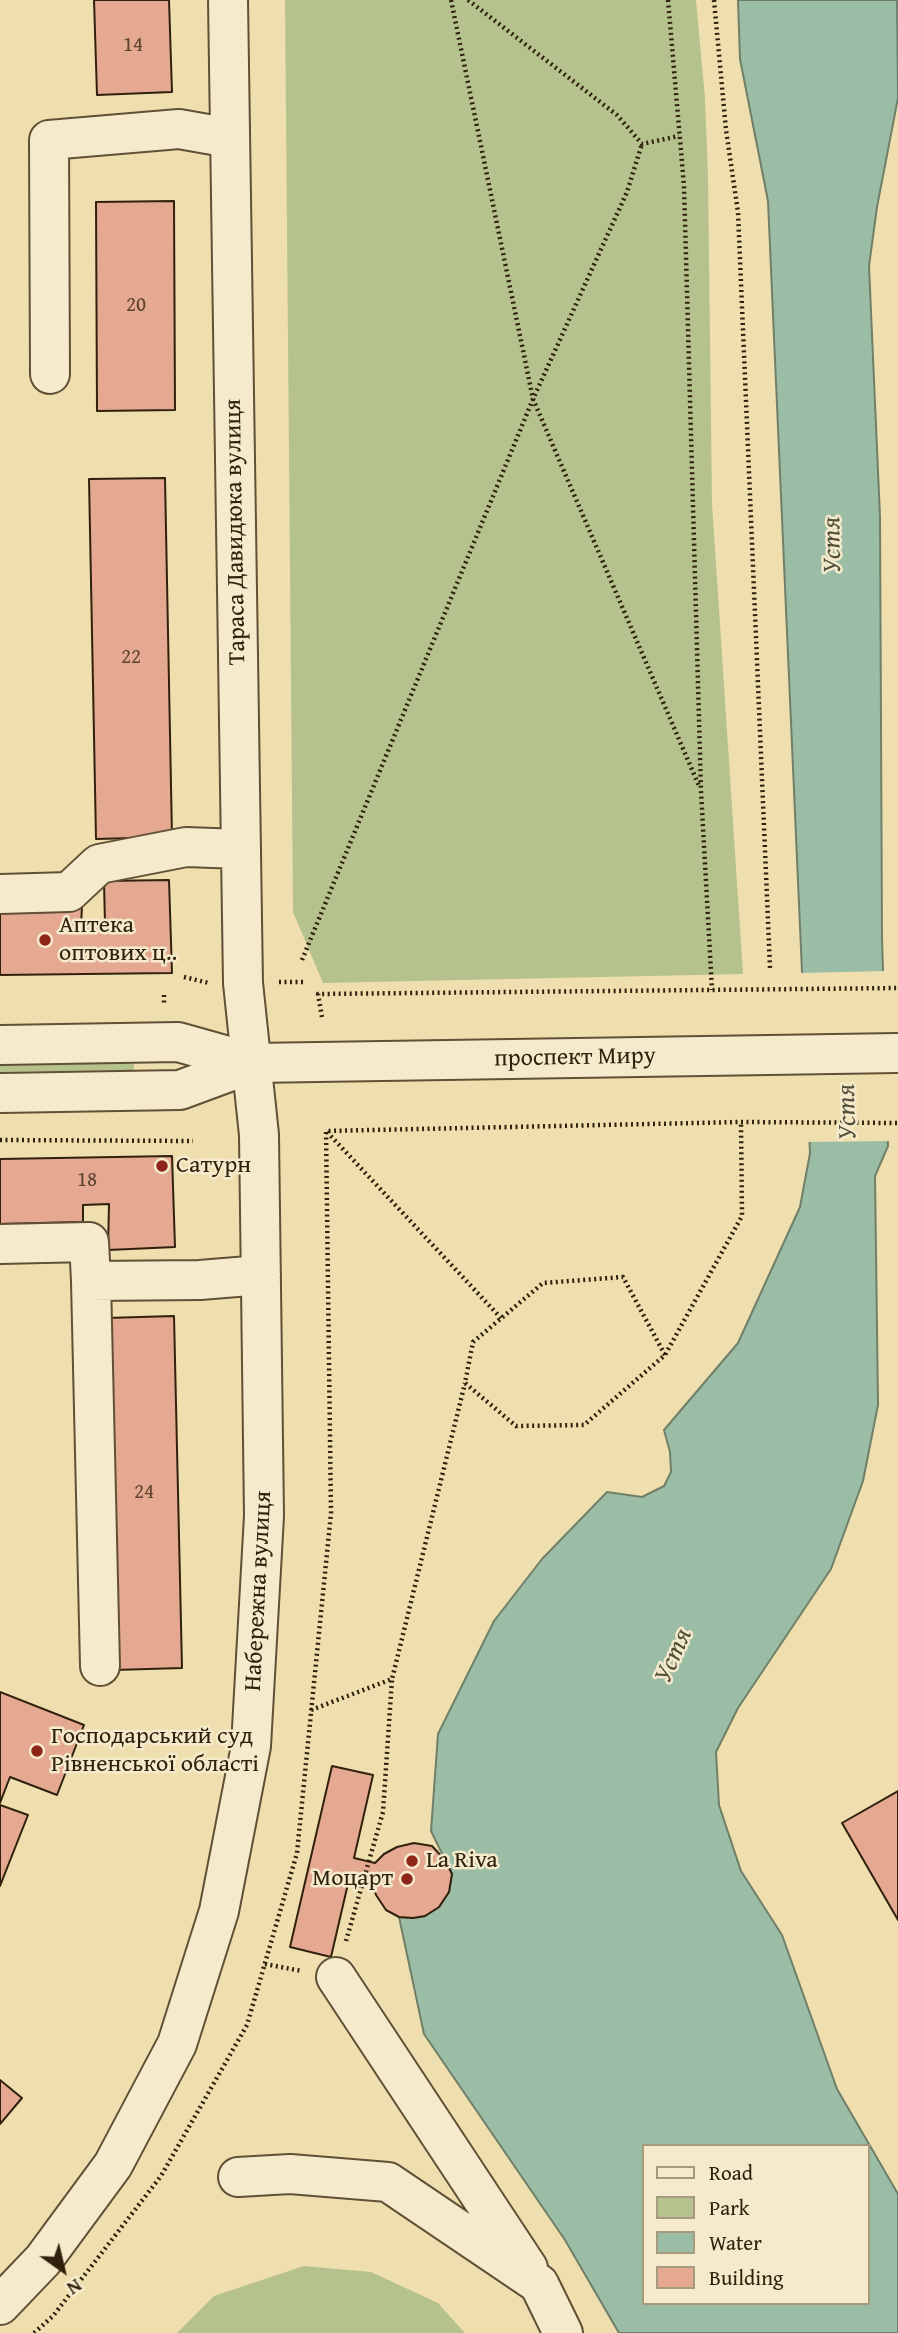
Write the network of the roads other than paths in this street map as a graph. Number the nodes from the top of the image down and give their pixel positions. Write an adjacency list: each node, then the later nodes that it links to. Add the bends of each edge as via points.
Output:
1 (228, 0): 2 (street, Тараса Давидюка вулиця)
2 (230, 138): 3 (street, via 179,129 49,140); 4 (street, Тараса Давидюка вулиця)
3 (50, 374)
4 (241, 849): 5 (street, via 186,847 99,864 69,892); 8 (street, Тараса Давидюка вулиця, via 243,983)
5 (0, 894)
6 (0, 1045): 8 (street, проспект Миру, via 177,1042)
7 (898, 1053): 8 (street, проспект Миру)
8 (253, 1063): 9 (street, проспект Миру, via 180,1090); 11 (street, Набережна вулиця)
9 (0, 1093)
10 (0, 1244): 12 (street, via 89,1242)
11 (261, 1275): 12 (street); 17 (street, Набережна вулиця, via 264,1516 251,1746 219,1911 177,2044 113,2165 43,2260)
12 (91, 1281): 13 (street)
13 (100, 1666)
14 (335, 1977): 16 (street)
15 (238, 2177): 16 (street, via 290,2174 388,2182)
16 (539, 2284): 18 (street)
17 (0, 2305)
18 (564, 2333)

